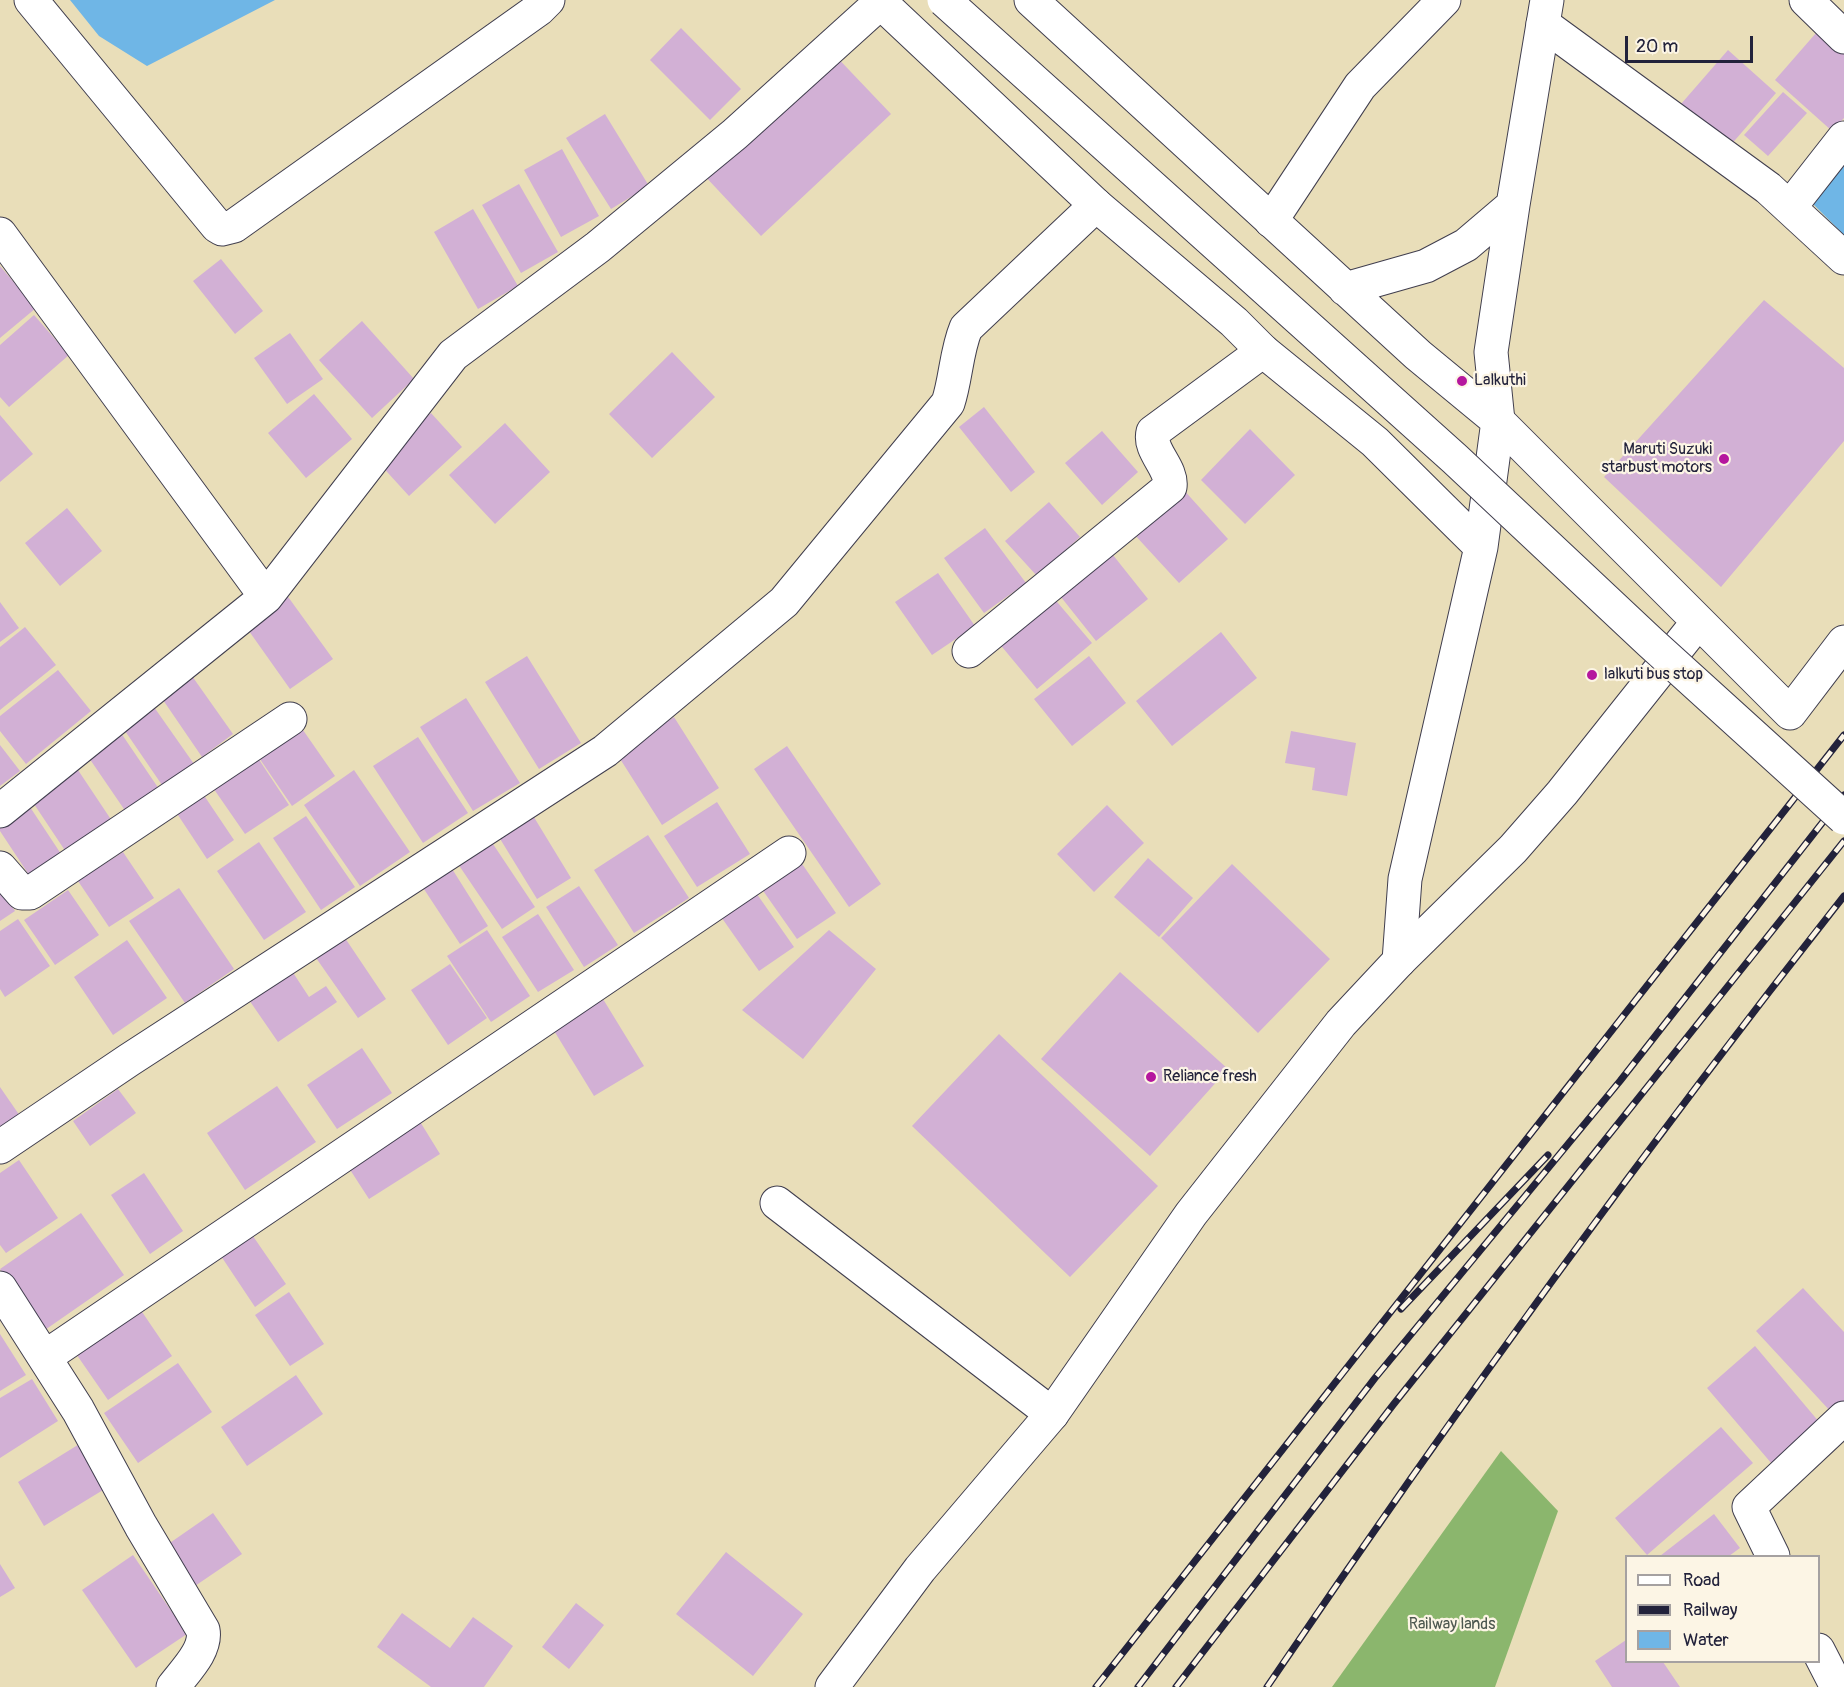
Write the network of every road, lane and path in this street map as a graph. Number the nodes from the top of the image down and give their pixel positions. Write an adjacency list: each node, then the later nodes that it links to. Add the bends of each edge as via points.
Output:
1 (32, 0): 2 (street, via 222,229 234,226)
2 (548, 0)
3 (944, 0): 27 (street, bridge, via 1455,459)
4 (1031, 0): 14 (street)
5 (1444, 0): 14 (street, via 1360,86)
6 (1806, 0): 9 (street)
7 (880, 1): 11 (street); 21 (street, via 735,134 608,240 453,355)
8 (1545, 12): 12 (street); 13 (street)
9 (1844, 37)
10 (1844, 138): 13 (street)
11 (1096, 205): 18 (street); 31 (street, via 966,328 948,403 784,602 605,752)
12 (1513, 206): 17 (street, via 1466,245 1426,266); 19 (street, via 1491,352)
13 (1790, 207): 16 (street)
14 (1271, 221): 17 (street)
15 (0, 234): 21 (street)
16 (1844, 258)
17 (1346, 289): 19 (street)
18 (1263, 351): 20 (street, via 1375,442); 24 (street, via 1153,432 1152,442 1171,480 1170,487)
19 (1498, 421): 20 (street); 22 (street)
20 (1481, 547): 30 (street, via 1405,879)
21 (266, 597): 26 (street)
22 (1698, 622): 23 (street, via 1790,713); 30 (street, via 1520,841)
23 (1844, 642)
24 (969, 651)
25 (290, 718): 29 (street, via 30,893 22,894)
26 (0, 811)
27 (1844, 818)
28 (789, 853): 34 (street)
29 (0, 868)
30 (1399, 961): 35 (street, via 1341,1023 1191,1214)
31 (0, 1147)
32 (777, 1203): 35 (street)
33 (0, 1288): 34 (street)
34 (45, 1357): 39 (street, via 202,1630 202,1646)
35 (1052, 1414): 40 (street, via 920,1569)
36 (1844, 1418): 37 (street, via 1749,1507)
37 (1772, 1555)
38 (1820, 1654): 41 (street)
39 (173, 1687)
40 (832, 1687)
41 (1837, 1687)

